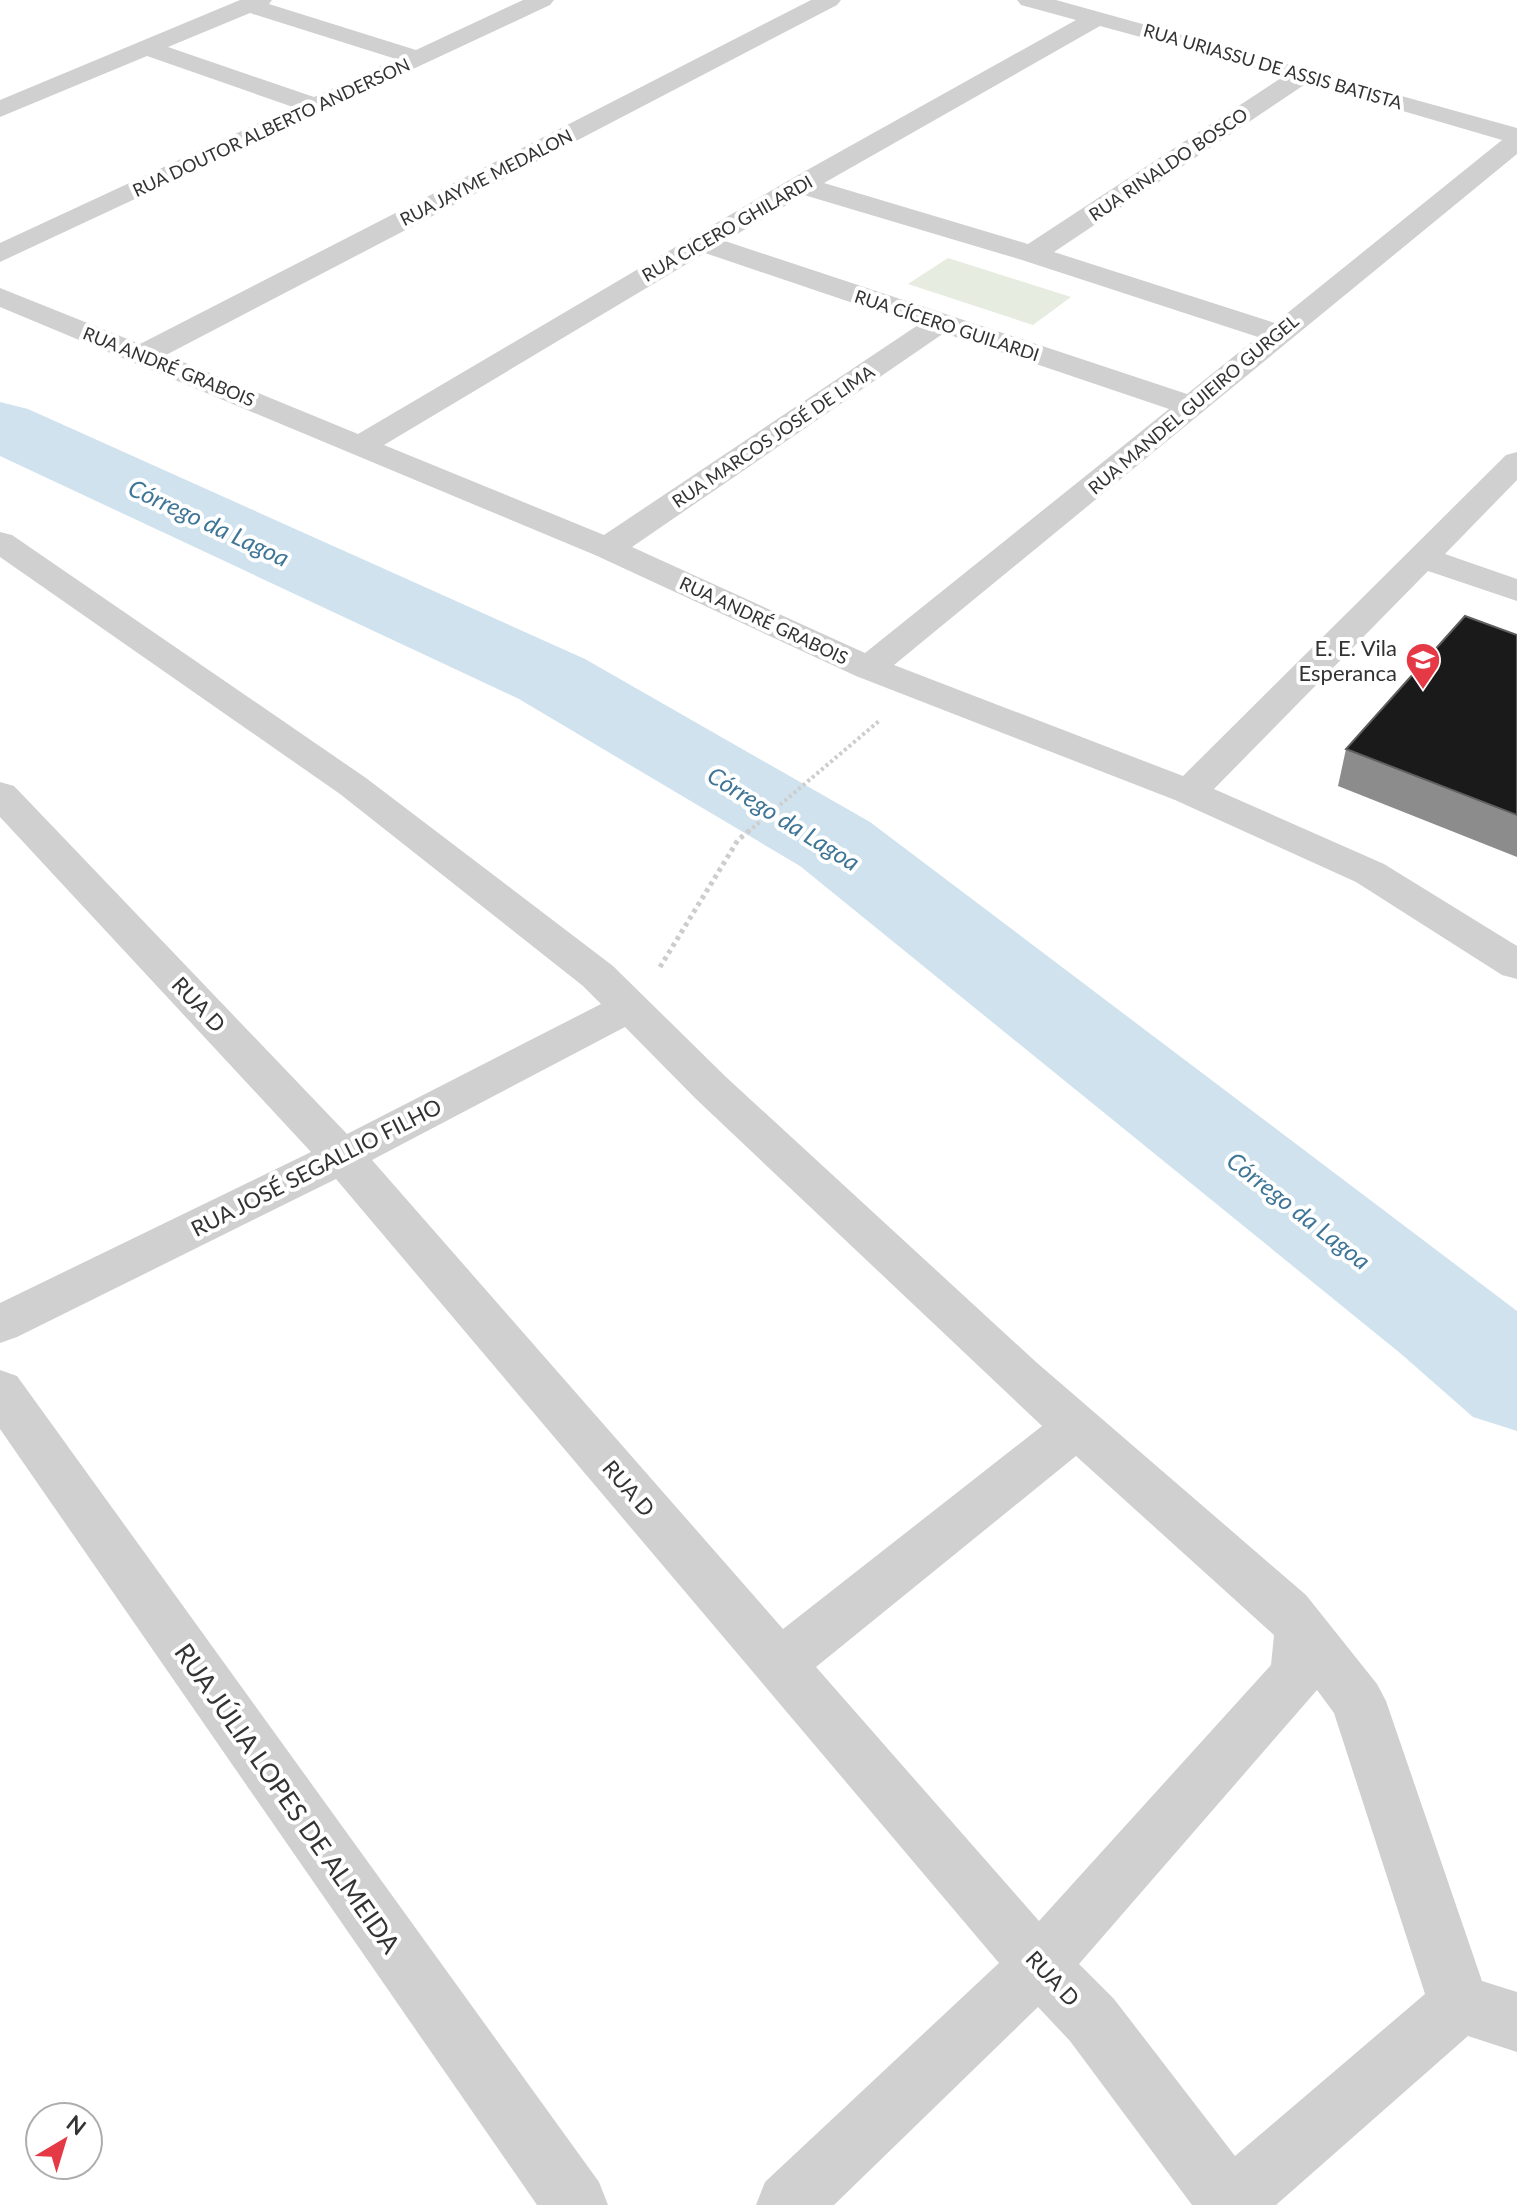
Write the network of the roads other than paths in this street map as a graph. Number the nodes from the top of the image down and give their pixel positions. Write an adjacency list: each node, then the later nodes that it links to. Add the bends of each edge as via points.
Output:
1 (542, 0): 7 (street, RUA DOUTOR ALBERTO ANDERSON)
2 (829, 0): 19 (street, RUA JAYME MEDALON)
3 (1029, 0): 5 (street, RUA URIASSU DE ASSIS BATISTA)
4 (254, 2): 6 (street); 7 (street)
5 (1097, 18): 8 (street, RUA URIASSU DE ASSIS BATISTA); 12 (street, RUA CICERO GHILARDI)
6 (146, 48): 9 (street); 10 (street)
7 (417, 58): 9 (street, RUA DOUTOR ALBERTO ANDERSON)
8 (1304, 74): 11 (street, RUA URIASSU DE ASSIS BATISTA); 15 (street, RUA RINALDO BOSCO)
9 (315, 106): 14 (street, RUA DOUTOR ALBERTO ANDERSON)
10 (0, 109)
11 (1517, 138): 18 (street, RUA MANDEL GUIEIRO GURGEL)
12 (801, 185): 13 (street, RUA CICERO GHILARDI); 15 (street)
13 (702, 243): 17 (street, RUA CÍCERO GUILARDI); 21 (street, RUA CICERO GHILARDI)
14 (0, 254)
15 (1032, 254): 18 (street)
16 (0, 297): 19 (street, RUA ANDRÉ GRABOIS)
17 (940, 323): 20 (street, RUA CÍCERO GUILARDI); 24 (street, RUA MARCOS JOSÉ DE LIMA)
18 (1277, 333): 20 (street, RUA MANDEL GUIEIRO GURGEL)
19 (142, 355): 21 (street, RUA ANDRÉ GRABOIS)
20 (1192, 406): 27 (street, RUA MANDEL GUIEIRO GURGEL)
21 (361, 445): 24 (street, RUA ANDRÉ GRABOIS)
22 (1517, 462): 25 (street)
23 (0, 542): 31 (street, via 353,786)
24 (607, 548): 27 (street, RUA ANDRÉ GRABOIS)
25 (1422, 557): 26 (street); 28 (street)
26 (1517, 591)
27 (869, 668): 28 (street, RUA ANDRÉ GRABOIS)
28 (1189, 792): 30 (street, RUA ANDRÉ GRABOIS, via 1370,873)
29 (0, 794): 32 (street, RUA D)
30 (1517, 965)
31 (631, 1006): 32 (street, RUA JOSÉ SEGALLIO FILHO); 35 (street, via 711,1088)
32 (342, 1156): 33 (street, RUA JOSÉ SEGALLIO FILHO); 37 (street, RUA D)
33 (0, 1324)
34 (0, 1390): 42 (street, RUA JÚLIA LOPES DE ALMEIDA)
35 (1077, 1426): 36 (street, via 1287,1611); 37 (street)
36 (1302, 1630): 38 (street, via 1297,1674); 39 (street, via 1358,1701)
37 (781, 1663): 38 (street, RUA D)
38 (1039, 1965): 41 (street, RUA D, via 1092,2020); 43 (street)
39 (1459, 2004): 40 (street); 41 (street)
40 (1517, 2022)
41 (1229, 2204)
42 (576, 2205)
43 (788, 2205)

